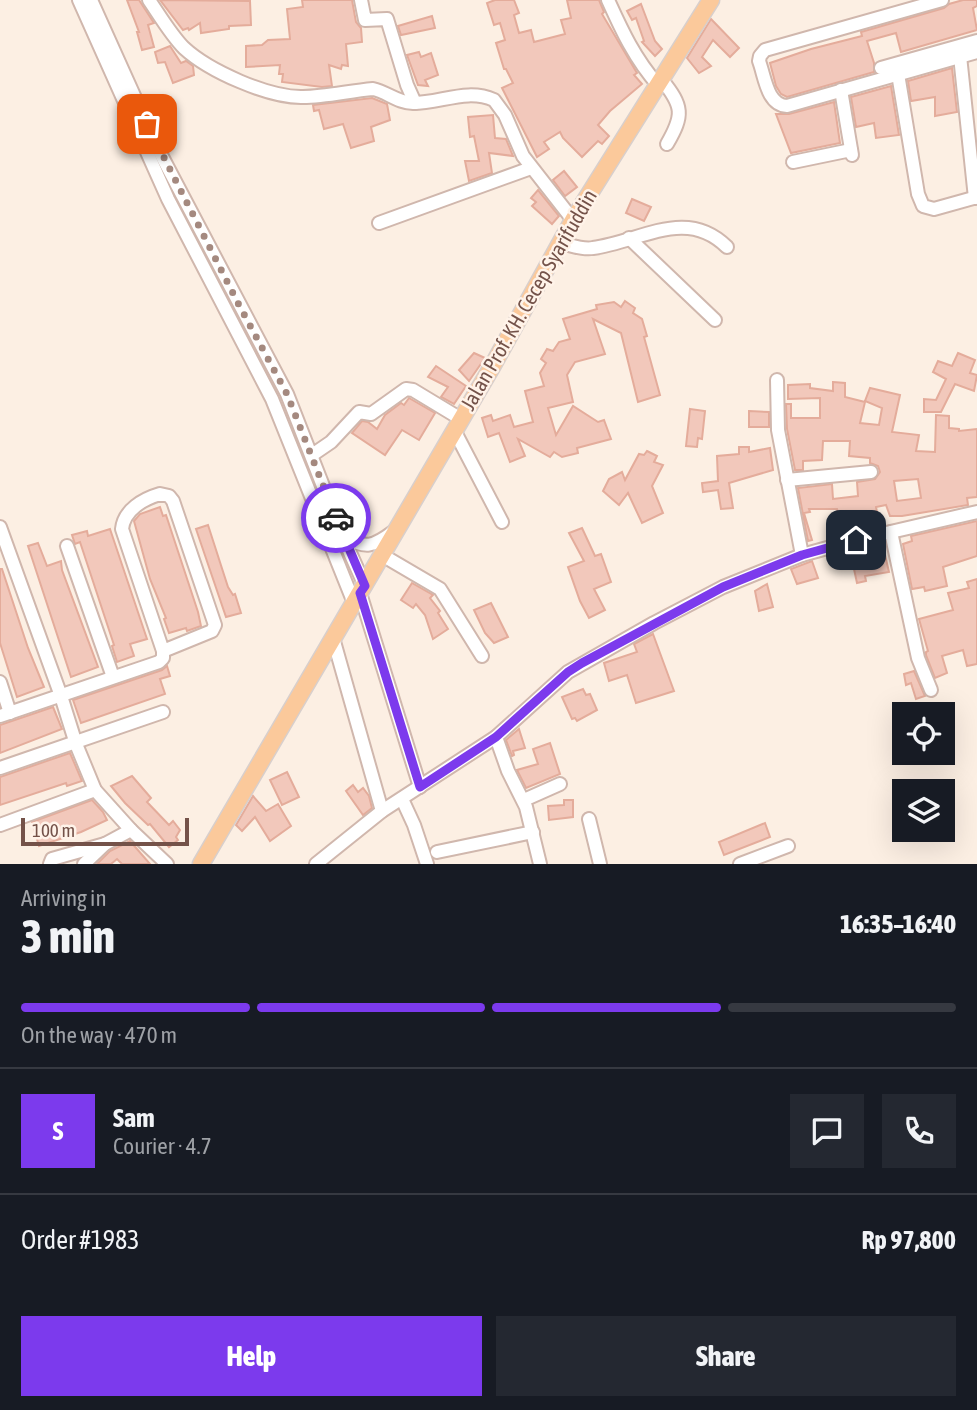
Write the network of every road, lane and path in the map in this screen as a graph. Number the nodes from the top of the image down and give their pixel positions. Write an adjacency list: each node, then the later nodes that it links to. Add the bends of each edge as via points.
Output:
1 (79, 0): 40 (street, via 168,199 272,399)
2 (92, 0): 28 (street, via 158,149 287,394)
3 (149, 0): 15 (street, via 183,47 214,69 254,87 301,97 373,89)
4 (361, 0): 15 (street, via 365,20 387,19)
5 (608, 0): 13 (street, via 642,67)
6 (711, 0): 13 (main road, Jalan Prof. KH. Cecep Syarifuddin)
7 (942, 0): 14 (street, via 768,49 760,56 772,100 780,106)
8 (977, 41): 11 (street)
9 (977, 52): 10 (street)
10 (960, 56): 12 (street); 19 (street)
11 (881, 68)
12 (898, 74): 14 (street); 19 (street, via 923,206 934,209)
13 (660, 83): 16 (street, via 674,95 680,113); 20 (main road, Jalan Prof. KH. Cecep Syarifuddin)
14 (841, 90): 17 (street, via 851,153)
15 (415, 103): 18 (street, via 471,94 497,101)
16 (667, 144)
17 (793, 162)
18 (531, 168): 20 (street); 21 (street)
19 (976, 198)
20 (573, 220): 23 (main road, Jalan Prof. KH. Cecep Syarifuddin)
21 (379, 223)
22 (629, 238): 23 (street, via 592,248); 24 (street, via 668,229 699,229 714,234); 25 (street)
23 (561, 243): 27 (main road, Jalan Prof. KH. Cecep Syarifuddin)
24 (727, 247)
25 (715, 320)
26 (777, 380): 30 (street, via 778,430)
27 (458, 425): 28 (street, via 406,389 371,414 359,412); 32 (street); 34 (main road, Jalan Prof. KH. Cecep Syarifuddin)
28 (312, 455): 36 (street)
29 (871, 472): 30 (street)
30 (787, 480): 39 (street)
31 (977, 512): 35 (street)
32 (502, 522)
33 (0, 527): 47 (street)
34 (397, 530): 36 (street, via 370,545); 38 (main road, Jalan Prof. KH. Cecep Syarifuddin)
35 (891, 532): 39 (street); 46 (street, via 918,658)
36 (343, 537): 40 (street)
37 (67, 546): 44 (street)
38 (382, 555): 40 (main road, Jalan Prof. KH. Cecep Syarifuddin); 43 (street, via 440,589)
39 (802, 555): 50 (street, via 723,587 582,663)
40 (360, 594): 41 (main road, Jalan Prof. KH. Cecep Syarifuddin); 54 (street)
41 (333, 638): 58 (street); 69 (main road, Jalan Prof. KH. Cecep Syarifuddin)
42 (163, 652): 42 (street, via 122,529 130,510 160,494 173,501 215,622 212,631); 44 (street, via 159,662)
43 (482, 656)
44 (113, 677): 47 (street)
45 (0, 682): 49 (street)
46 (932, 690)
47 (61, 696): 49 (street); 51 (street)
48 (163, 712): 51 (street)
49 (5, 715)
50 (496, 737): 54 (street); 57 (street)
51 (76, 744): 52 (street); 55 (street)
52 (0, 768)
53 (560, 784): 57 (street)
54 (420, 787): 56 (street)
55 (95, 790): 60 (street); 61 (street)
56 (402, 799): 58 (street); 71 (street)
57 (524, 800): 62 (street)
58 (382, 811): 70 (street)
59 (589, 819): 73 (street)
60 (0, 825)
61 (131, 830): 63 (street); 68 (street)
62 (533, 832): 65 (street); 72 (street)
63 (105, 844): 66 (street, via 52,859); 67 (street)
64 (788, 846): 74 (street)
65 (437, 852)
66 (50, 864)
67 (84, 864)
68 (167, 864)
69 (201, 864)
70 (316, 864)
71 (427, 864)
72 (540, 864)
73 (600, 864)
74 (740, 864)

